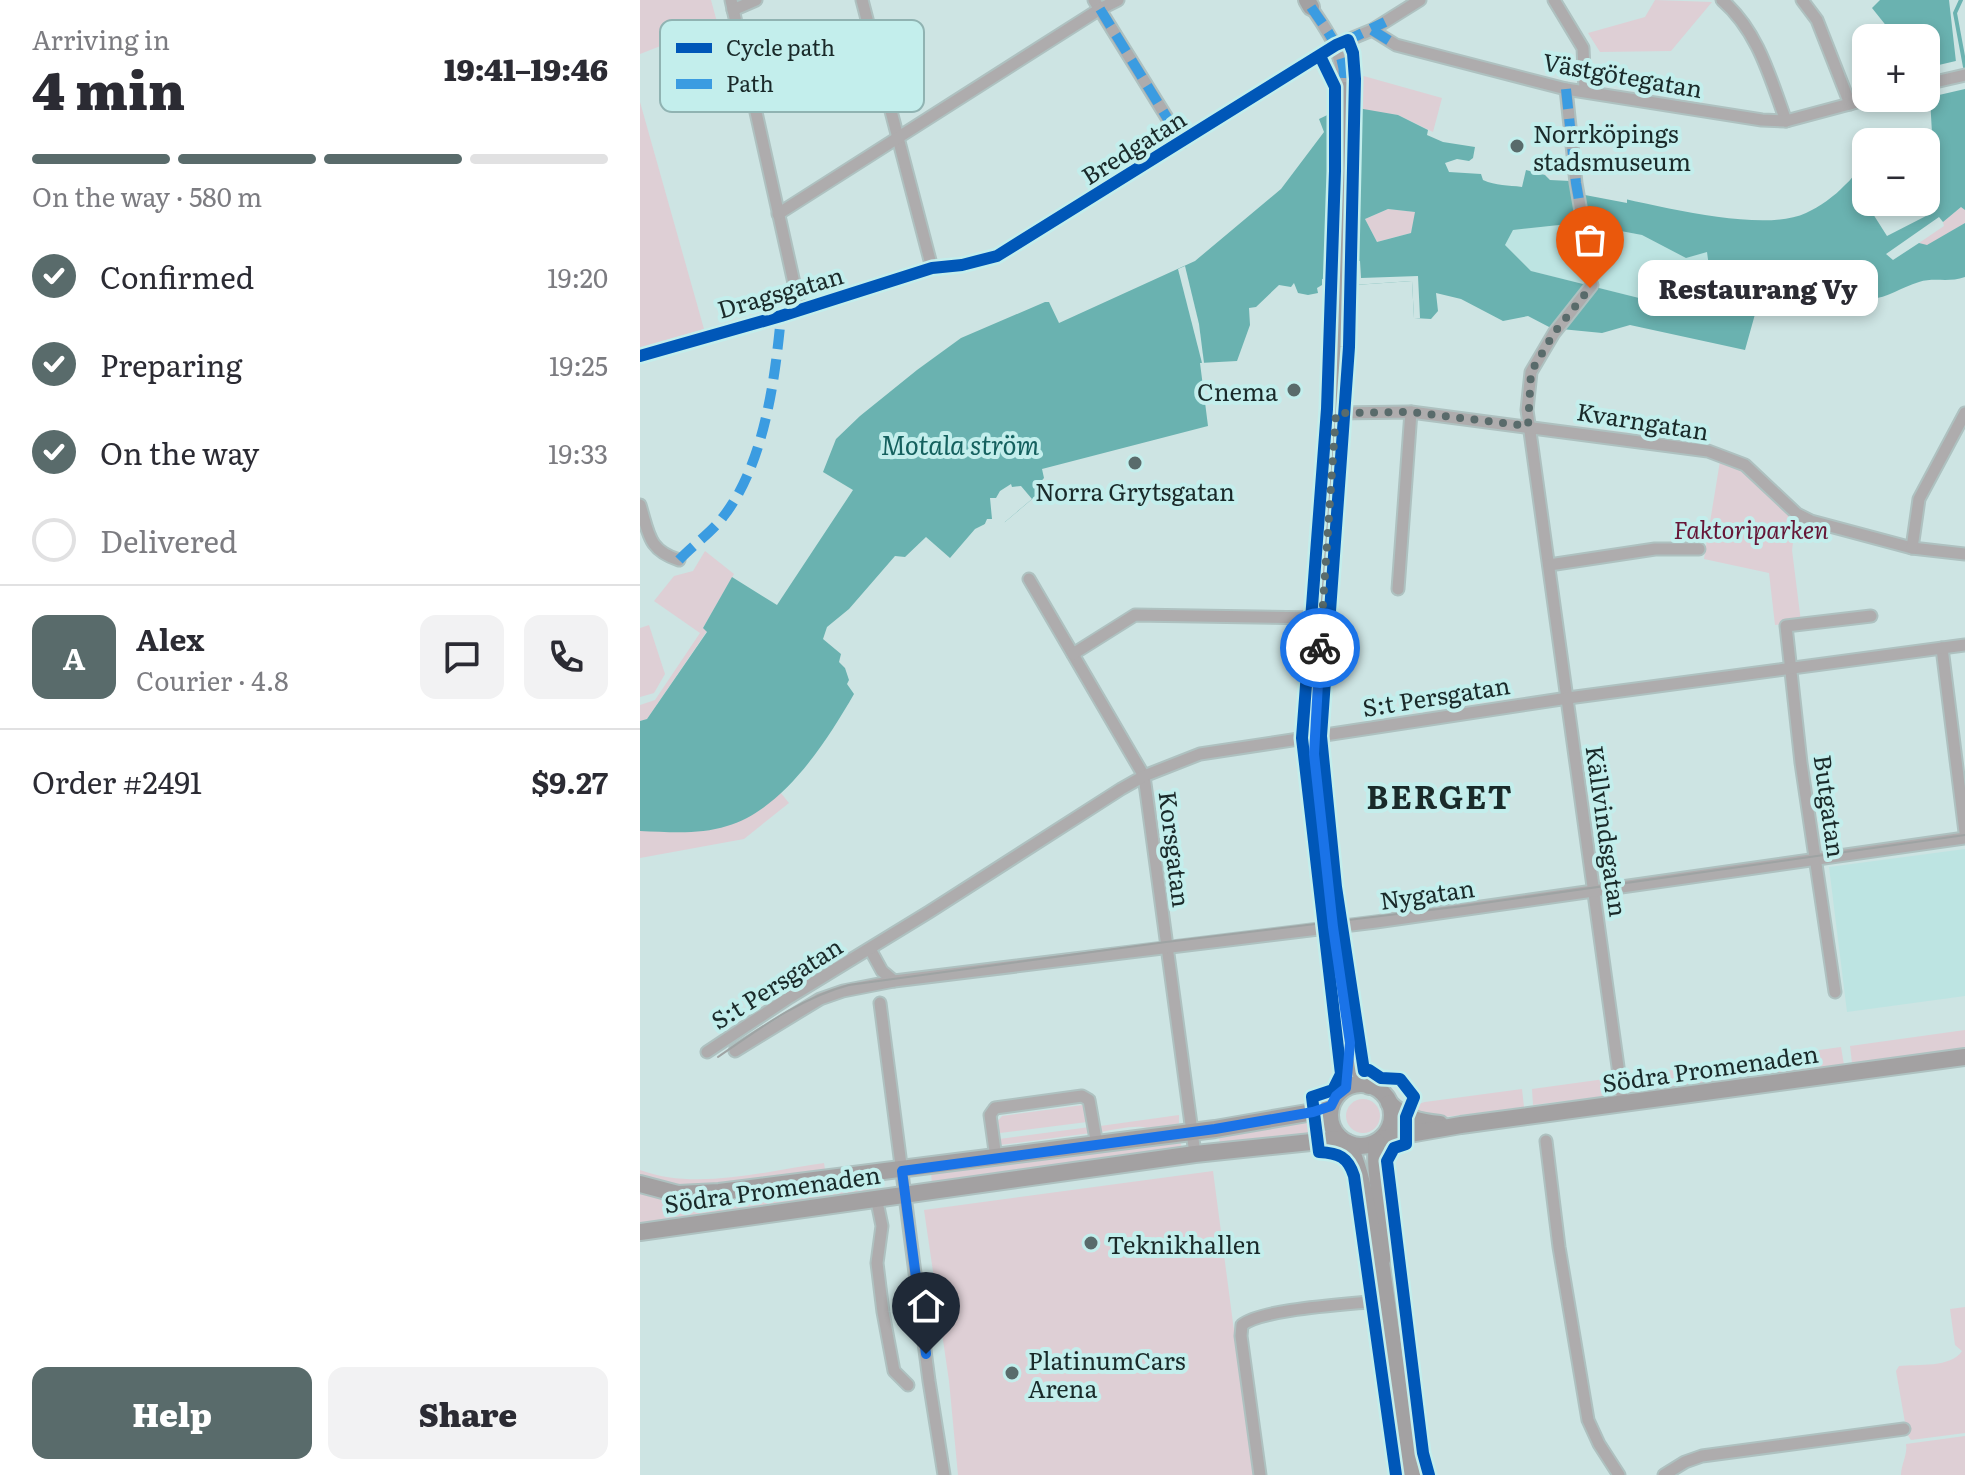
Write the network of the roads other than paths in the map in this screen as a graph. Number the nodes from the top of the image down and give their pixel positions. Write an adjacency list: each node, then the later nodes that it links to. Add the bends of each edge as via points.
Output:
1 (756, 0): 10 (street)
2 (862, 0): 11 (street)
3 (1118, 0): 9 (street)
4 (1420, 0): 12 (street, Bredgatan)
5 (1554, 0): 18 (street, via 1583,48)
6 (1722, 0): 22 (street, via 1754,39)
7 (1802, 0): 19 (street, via 1817,20)
8 (1309, 3): 13 (street)
9 (1097, 4): 23 (street); 24 (street)
10 (732, 5)
11 (867, 20)
12 (1372, 30): 13 (street, Bredgatan); 16 (street, Västgötegatan, via 1396,45)
13 (1336, 45): 17 (street); 24 (street, Bredgatan)
14 (1965, 75): 15 (street)
15 (1940, 81)
16 (1566, 89): 18 (street, Västgötegatan); 26 (street)
17 (1345, 90): 32 (main road)
18 (1585, 90): 22 (street, Västgötegatan)
19 (1850, 104): 22 (street, Västgötegatan)
20 (756, 112): 25 (street)
21 (890, 112): 23 (street)
22 (1786, 121)
23 (897, 138): 25 (street); 27 (street)
24 (1182, 142): 27 (street, Bredgatan, via 997,256)
25 (778, 214): 29 (street)
26 (1583, 223)
27 (932, 268): 29 (street, Dragsgatan)
28 (1592, 285): 34 (street, Källvindsgatan, via 1531,372)
29 (800, 310): 30 (street, Dragsgatan)
30 (640, 356)
31 (1411, 412): 32 (street, Kvarngatan); 34 (street, Kvarngatan); 42 (street)
32 (1336, 413): 44 (main road)
33 (1965, 413): 36 (street, via 1919,499)
34 (1528, 426): 36 (street, Kvarngatan, via 1721,455 1745,465 1811,521); 40 (street, Källvindsgatan)
35 (640, 505): 39 (street, via 661,555)
36 (1912, 548): 38 (street, Kvarngatan)
37 (1699, 549): 40 (street, via 1655,549)
38 (1965, 554)
39 (679, 560)
40 (1549, 565): 49 (street, Källvindsgatan)
41 (1029, 579): 47 (street, Korsgatan)
42 (1398, 589)
43 (1871, 616): 48 (street, Butgatan, via 1786,626)
44 (1322, 618): 47 (street, via 1135,615); 50 (main road)
45 (1965, 645): 46 (street, S:t Persgatan)
46 (1942, 648): 48 (street, S:t Persgatan); 52 (street)
47 (1073, 654): 51 (street, Korsgatan)
48 (1790, 669): 49 (street, S:t Persgatan); 53 (street, Butgatan)
49 (1568, 698): 50 (street, S:t Persgatan); 54 (street, Källvindsgatan)
50 (1315, 735): 51 (street, S:t Persgatan, via 1200,754); 55 (main road)
51 (1144, 776): 56 (street, Korsgatan); 57 (street, S:t Persgatan)
52 (1965, 835): 53 (street, Nygatan)
53 (1816, 861): 54 (street, Nygatan); 59 (street, Butgatan)
54 (1594, 892): 55 (street, Nygatan); 68 (street, Källvindsgatan)
55 (1333, 927): 56 (street, Nygatan); 61 (main road)
56 (1166, 946): 58 (street, Nygatan); 71 (street, Korsgatan)
57 (870, 949): 58 (street, S:t Persgatan); 63 (street, S:t Persgatan)
58 (894, 981): 62 (street, S:t Persgatan, via 820,999)
59 (1835, 992)
60 (880, 1003): 78 (street)
61 (1350, 1043): 65 (main road); 66 (main road)
62 (735, 1051)
63 (707, 1052)
64 (1965, 1057): 68 (main road, Södra Promenaden)
65 (1369, 1086): 66 (main road); 67 (main road)
66 (1346, 1088): 69 (main road)
67 (1389, 1103): 70 (main road, Södra Promenaden, via 1415,1121); 72 (main road, via 1391,1122)
68 (1623, 1103): 70 (main road, Södra Promenaden)
69 (1331, 1106): 71 (main road, Södra Promenaden); 73 (main road, via 1331,1122)
70 (1461, 1125): 72 (main road, Södra Promenaden)
71 (1191, 1132): 75 (main road, Södra Promenaden); 76 (street, Korsgatan)
72 (1379, 1140): 73 (main road, via 1367,1146); 83 (main road, via 1375,1158 1386,1242)
73 (1344, 1141): 76 (main road, Södra Promenaden); 83 (main road, via 1363,1184)
74 (1546, 1141): 90 (street, via 1588,1420)
75 (1097, 1145): 77 (main road, Södra Promenaden); 77 (street, via 1089,1100 1082,1096 995,1108 990,1115)
76 (1195, 1154): 80 (main road, Södra Promenaden)
77 (996, 1158): 78 (main road, Södra Promenaden)
78 (902, 1171): 79 (main road, Södra Promenaden, via 697,1194); 80 (street)
79 (640, 1184)
80 (905, 1193): 81 (main road, Södra Promenaden); 87 (street)
81 (876, 1197): 82 (main road, Södra Promenaden); 85 (street, via 882,1226 877,1263 883,1312 894,1371)
82 (640, 1232)
83 (1381, 1262): 84 (main road)
84 (1387, 1300): 88 (street, via 1270,1315 1242,1325); 89 (main road)
85 (908, 1385)
86 (1904, 1429): 91 (street, via 1702,1456)
87 (944, 1475)
88 (1260, 1475)
89 (1412, 1475)
90 (1619, 1475)
91 (1664, 1475)

